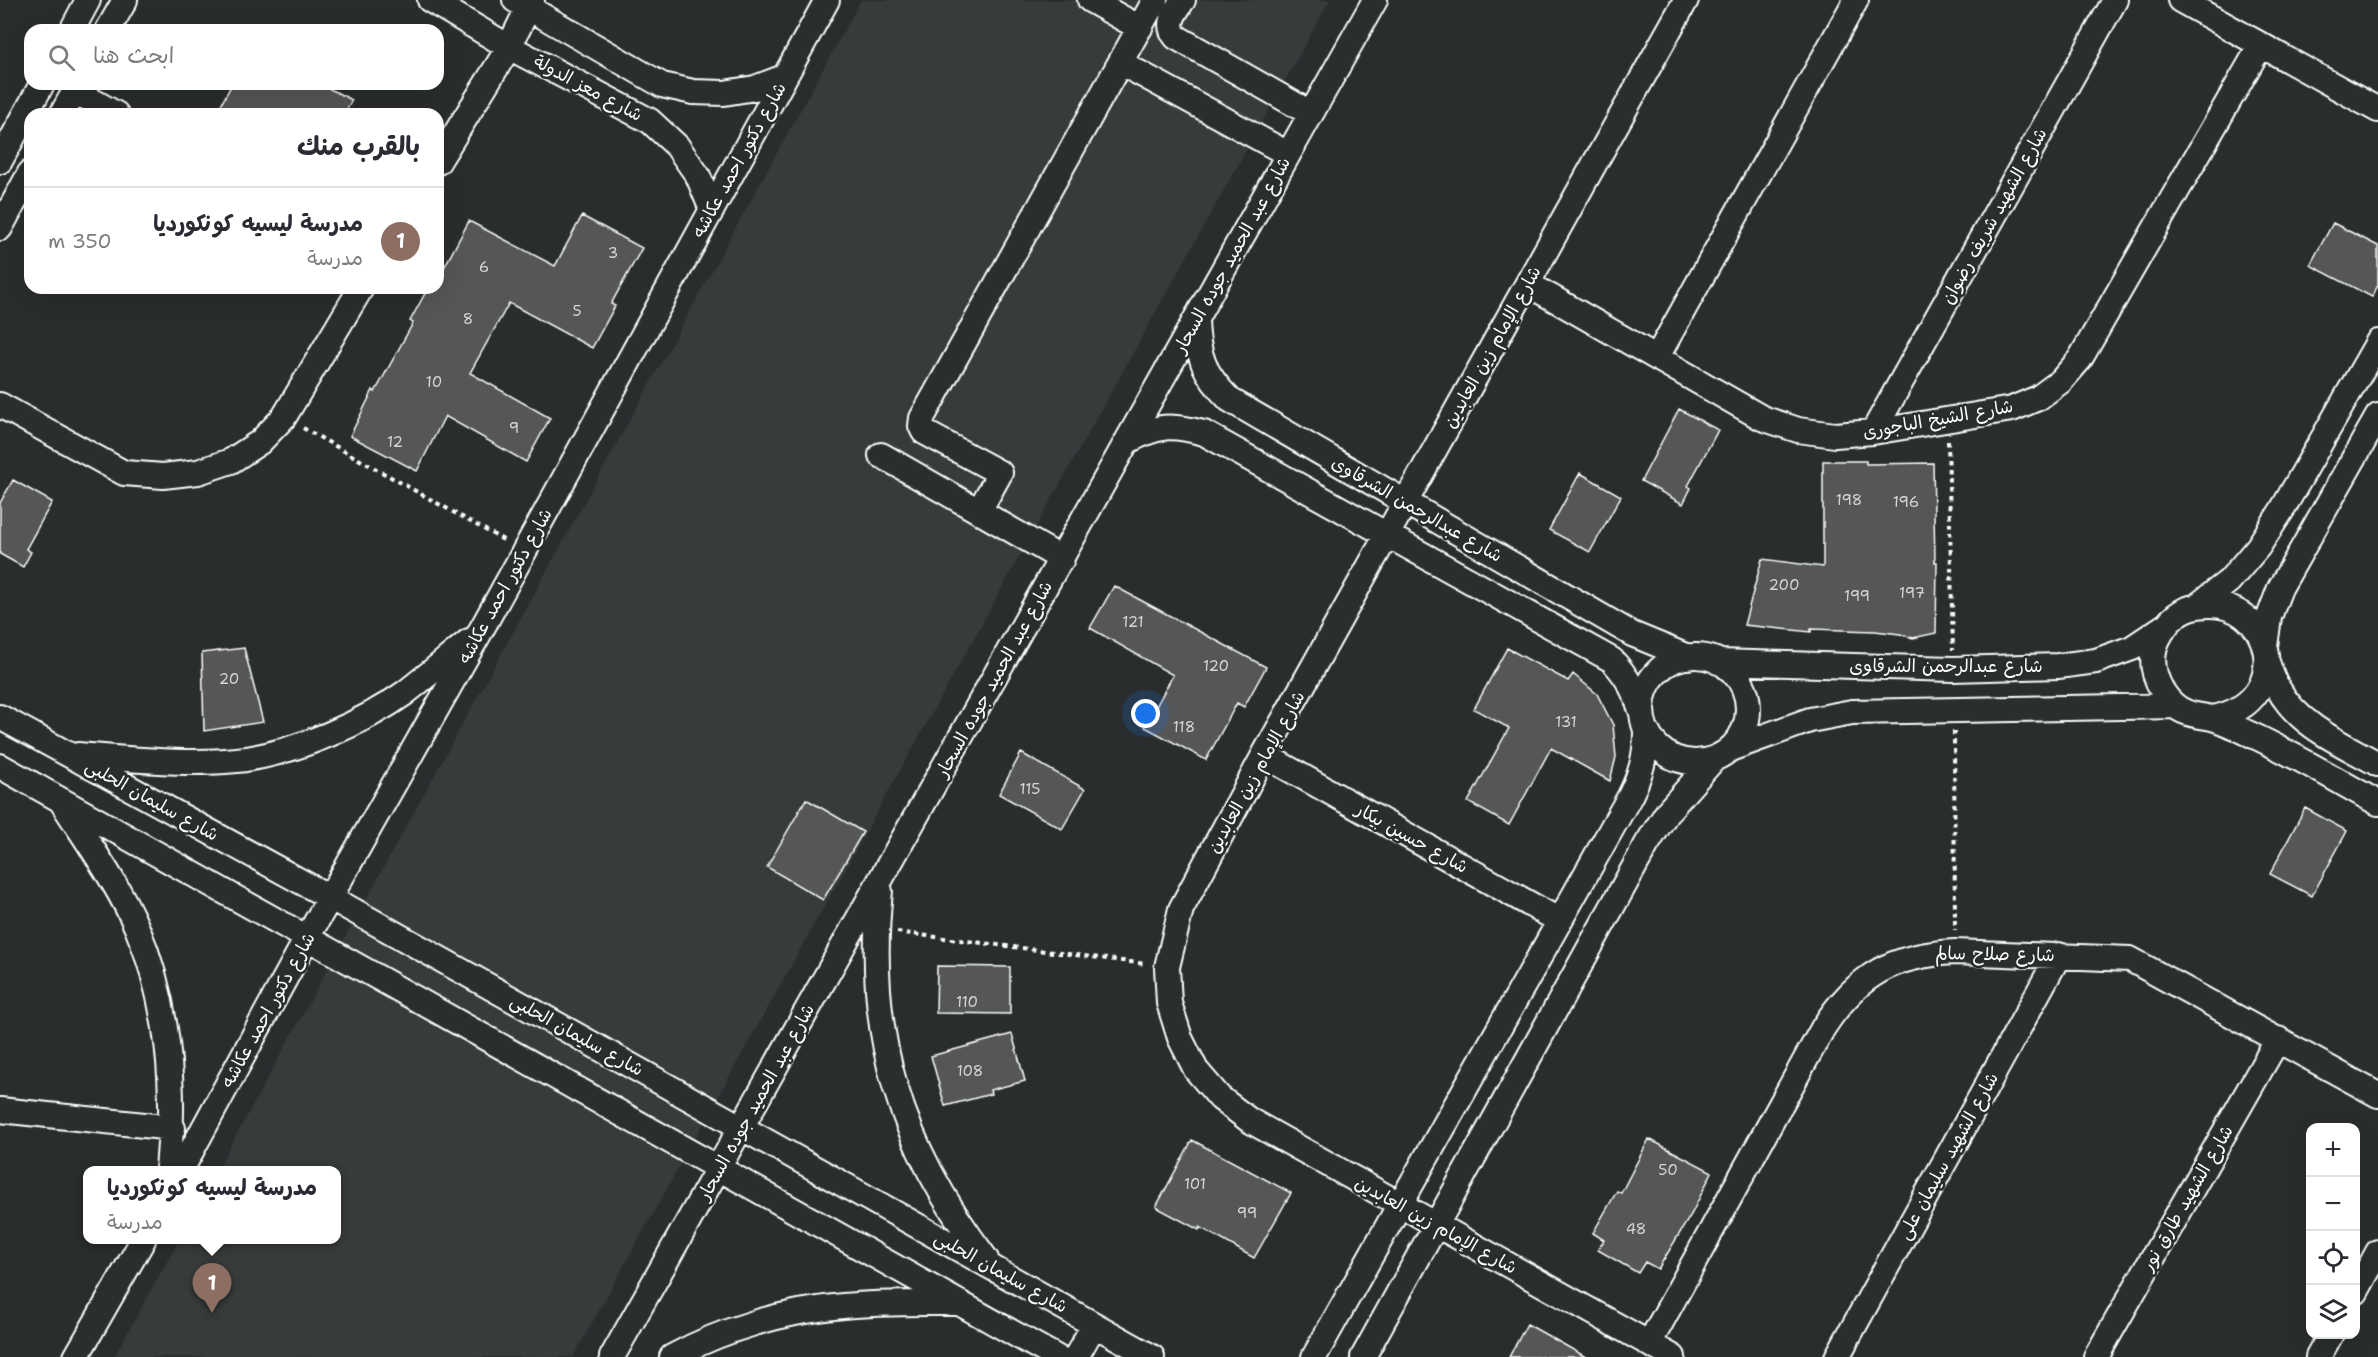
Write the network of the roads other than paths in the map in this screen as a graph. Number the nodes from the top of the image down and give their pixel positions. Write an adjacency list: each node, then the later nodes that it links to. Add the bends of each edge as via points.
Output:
1 (88, 0): 14 (street)
2 (125, 0): 15 (street)
3 (430, 0): 18 (street, شارع معز الدولة)
4 (827, 0): 20 (street, شارع دكتور احمد عكاشه)
5 (1090, 0): 16 (street)
6 (1155, 0): 16 (street)
7 (1183, 0): 28 (street, via 1171,21 1176,37)
8 (1375, 0): 28 (street, شارع عبد الحميد جوده السحار)
9 (1686, 0): 36 (street, شارع الإمام زين العابدين)
10 (1856, 0): 40 (street)
11 (2115, 0): 43 (street, شارع الشهيد شريف رضوان)
12 (2180, 0): 17 (street)
13 (525, 2): 18 (street); 20 (street, شارع معز الدولة, via 662,85 724,93 755,88)
14 (75, 24)
15 (111, 24)
16 (1140, 28): 19 (street)
17 (2261, 45): 27 (street); 43 (street, شارع الشيخ الباجورى, via 2080,359 2061,381 2038,398 2012,409)
18 (509, 46): 30 (street); 34 (street, شارع معز الدولة, via 650,121 677,146 698,176)
19 (1120, 63): 31 (street); 48 (street, via 921,422 924,432 1000,473)
20 (784, 77): 34 (street, شارع دكتور احمد عكاشه)
21 (39, 90): 24 (street)
22 (75, 90): 25 (street)
23 (81, 90): 26 (street)
24 (29, 108)
25 (66, 108)
26 (107, 108)
27 (2378, 110)
28 (1310, 112): 31 (street, شارع عبد الحميد جوده السحار)
29 (24, 117): 32 (street)
30 (444, 152)
31 (1288, 154): 38 (street, شارع عبد الحميد جوده السحار)
32 (0, 161)
33 (24, 184): 35 (street)
34 (712, 210): 53 (street, شارع دكتور احمد عكاشه)
35 (0, 228)
36 (1528, 284): 40 (street, شارع الشيخ الباجورى); 47 (street, شارع الإمام زين العابدين)
37 (357, 294): 41 (street, via 284,417 260,442 231,461 198,472 163,476 124,473)
38 (1196, 319): 44 (street, شارع عبد الحميد جوده السحار); 47 (street, شارع عبدالرحمن الشرقاوى, via 1202,364 1230,400)
39 (2378, 342): 51 (street, via 2258,547 2229,581)
40 (1657, 357): 43 (street, شارع الشيخ الباجورى, via 1762,418 1798,430 1835,435)
41 (0, 405)
42 (2378, 416): 46 (street)
43 (1873, 432)
44 (1128, 441): 49 (street, شارع عبدالرحمن الشرقاوى, via 1152,429 1178,426 1204,433); 50 (street, شارع عبد الحميد جوده السحار)
45 (881, 455): 48 (street)
46 (2368, 455): 54 (street, via 2280,588 2269,617)
47 (1405, 502): 49 (street, شارع الإمام زين العابدين); 55 (street, شارع عبدالرحمن الشرقاوى, via 1632,634)
48 (979, 511): 50 (street)
49 (1388, 534): 60 (street, شارع عبدالرحمن الشرقاوى, via 1612,660 1633,688); 62 (street, شارع الإمام زين العابدين)
50 (1062, 559): 68 (street, شارع عبد الحميد جوده السحار)
51 (2197, 606): 52 (street); 54 (street, via 2214,605 2246,617 2258,630)
52 (2165, 626): 56 (street, شارع عبدالرحمن الشرقاوى, via 2132,648 2096,661 2058,666 1953,669); 57 (street, via 2156,642 2155,677)
53 (480, 632): 61 (street, via 404,694 355,722 299,745 247,759 198,762); 69 (street, شارع دكتور احمد عكاشه)
54 (2266, 654): 59 (street, via 2264,679 2257,694 2244,707); 64 (street, via 2278,689 2296,713)
55 (1688, 657): 56 (street); 60 (street, via 1669,663 1654,675 1644,693)
56 (1718, 662): 63 (street, via 1732,672 1748,703 1741,736)
57 (2175, 706): 59 (street, via 2193,716); 63 (street, via 1852,712 1810,720)
58 (0, 717): 61 (street, شارع سليمان الحلبى)
59 (2213, 718): 67 (street, via 2291,754)
60 (1644, 722): 63 (street, via 1655,745 1682,761 1698,762); 70 (street, via 1646,754 1640,775)
61 (69, 754): 69 (street, شارع سليمان الحلبى)
62 (1264, 754): 70 (street, شارع حسين بيكار); 81 (street, شارع الإمام زين العابدين, via 1181,909 1167,967 1169,1003 1180,1038 1197,1070 1220,1098 1249,1120)
63 (1722, 754): 82 (street, via 1668,811 1647,844)
64 (2378, 764)
65 (0, 766): 66 (street)
66 (61, 800): 71 (street); 76 (street, via 117,891 154,974 165,1030)
67 (2378, 803)
68 (880, 882): 77 (street, شارع عبد الحميد جوده السحار); 85 (street, via 876,981 894,1084 910,1133 932,1180)
69 (331, 898): 71 (street, شارع دكتور احمد عكاشه); 77 (street, شارع سليمان الحلبى)
70 (1560, 921): 81 (street)
71 (307, 938): 79 (street, شارع دكتور احمد عكاشه); 80 (street)
72 (2059, 955): 73 (street, شارع صلاح سالم, via 2130,959); 90 (street, شارع صلاح سالم, via 1929,953 1878,970 1856,986 1837,1005 1817,1038); 100 (street, شارع الشهيد سليمان على)
73 (2278, 1039): 74 (street, شارع صلاح سالم); 101 (street, شارع الشهيد طارق نور)
74 (2378, 1095)
75 (0, 1110): 76 (street)
76 (172, 1128): 78 (street)
77 (742, 1128): 80 (street, شارع عبد الحميد جوده السحار); 85 (street, شارع سليمان الحلبى)
78 (168, 1166)
79 (183, 1166)
80 (719, 1168): 87 (street); 92 (street, شارع عبد الحميد جوده السحار)
81 (1400, 1205): 82 (street, شارع الإمام زين العابدين); 97 (street)
82 (1436, 1225): 90 (street, شارع الإمام زين العابدين); 98 (street)
83 (140, 1244): 91 (street)
84 (2378, 1252): 86 (street)
85 (991, 1266): 88 (street, شارع سليمان الحلبى)
86 (2359, 1285)
87 (960, 1303): 93 (street, via 843,1306 787,1315 733,1330); 94 (street)
88 (1094, 1325): 95 (street); 96 (street, شارع سليمان الحلبى)
89 (2329, 1339): 102 (street)
90 (1649, 1344): 99 (street, شارع الإمام زين العابدين)
91 (76, 1357)
92 (612, 1357)
93 (672, 1357)
94 (1056, 1357)
95 (1076, 1357)
96 (1152, 1357)
97 (1314, 1357)
98 (1362, 1357)
99 (1673, 1357)
100 (1836, 1357)
101 (2096, 1357)
102 (2318, 1357)

